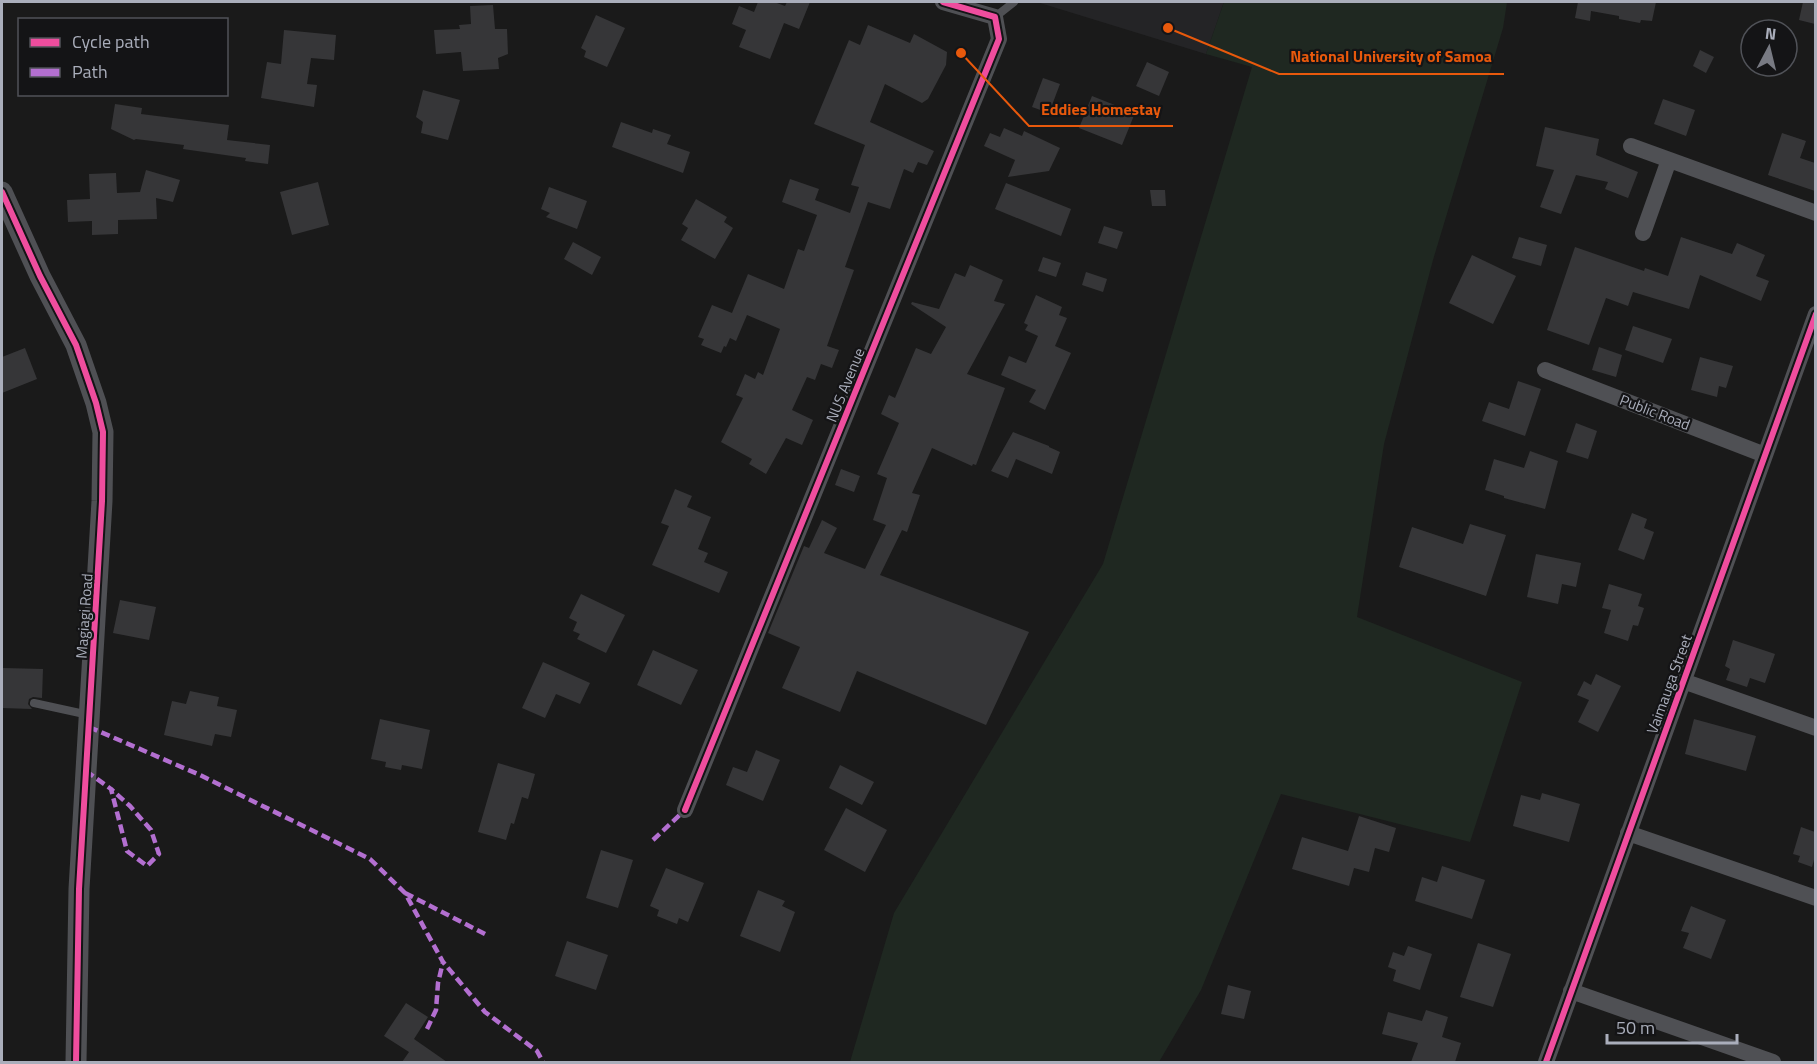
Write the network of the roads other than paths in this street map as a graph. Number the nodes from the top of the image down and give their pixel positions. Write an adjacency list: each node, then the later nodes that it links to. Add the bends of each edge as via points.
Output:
1 (943, 2): 3 (street)
2 (1014, 2): 3 (lane)
3 (995, 17): 16 (street, NUS Avenue, via 999,39)
4 (1631, 146): 5 (street)
5 (1669, 160): 7 (street); 8 (street)
6 (2, 192): 14 (street, Magiagi Road, via 76,345 103,432)
7 (1815, 213)
8 (1643, 233)
9 (1815, 314): 11 (street, Vaimauga Street)
10 (1545, 370): 11 (street, Public Road)
11 (1765, 455): 12 (street, Vaimauga Street)
12 (1683, 681): 15 (street); 17 (street, Vaimauga Street)
13 (34, 704): 14 (lane)
14 (89, 716): 20 (street, Magiagi Road, via 79,889)
15 (1815, 728)
16 (685, 810)
17 (1628, 833): 18 (street); 19 (street, Vaimauga Street)
18 (1815, 898)
19 (1571, 991): 21 (street, Vaimauga Street); 22 (street)
20 (76, 1062)
21 (1546, 1062)
22 (1773, 1062)

